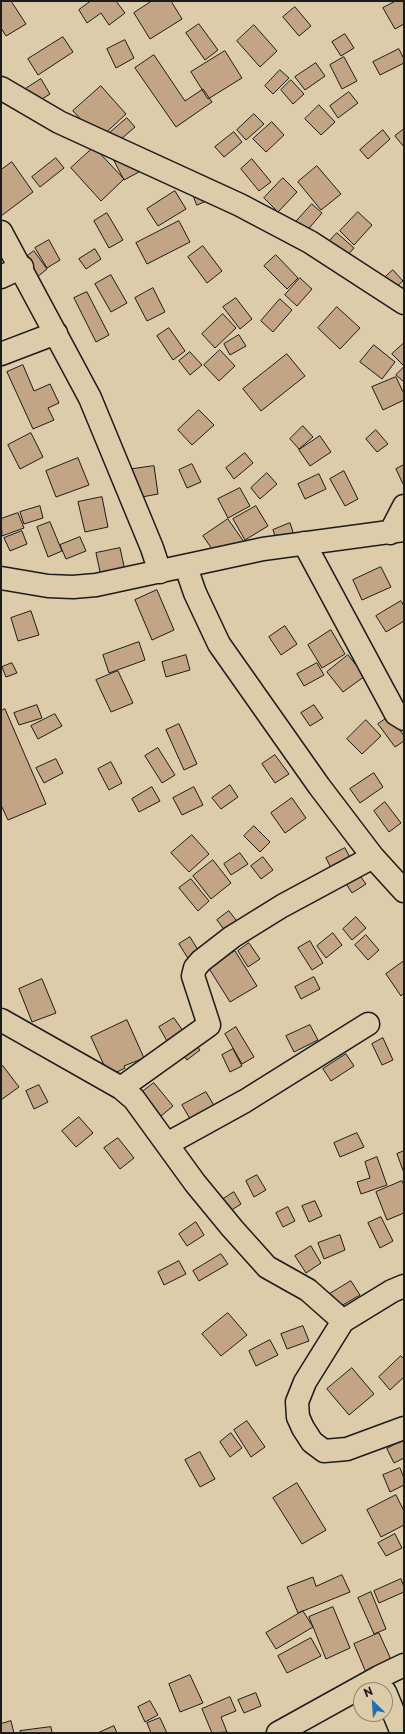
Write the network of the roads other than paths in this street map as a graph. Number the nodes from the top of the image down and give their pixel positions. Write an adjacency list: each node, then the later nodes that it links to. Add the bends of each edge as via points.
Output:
1 (1, 88): 5 (street, via 59,122 240,205 303,238)
2 (1, 232): 3 (street)
3 (22, 267): 4 (street); 6 (street)
4 (1, 277)
5 (404, 303)
6 (56, 333): 7 (street); 12 (street, via 90,398)
7 (1, 354)
8 (404, 506): 9 (street)
9 (397, 531): 10 (street)
10 (304, 543): 11 (street, via 263,549); 14 (street, via 396,714)
11 (186, 567): 12 (street); 15 (street, via 219,644 319,786)
12 (160, 572): 13 (street, via 73,587 48,586)
13 (1, 578)
14 (404, 719)
15 (373, 857): 16 (street); 19 (street, via 282,906 232,937 201,961 193,976 209,1025)
16 (404, 891)
17 (1, 1020): 19 (street)
18 (368, 1024): 20 (street, via 245,1101)
19 (121, 1088): 20 (street, via 134,1100)
20 (167, 1144): 22 (street, via 232,1228 267,1267 308,1290)
21 (404, 1286): 22 (street)
22 (343, 1321): 23 (street, via 305,1382 297,1402 298,1417 303,1428 319,1449 332,1452)
23 (404, 1428)
24 (404, 1665): 25 (street)
25 (387, 1682)
26 (353, 1699): 28 (street)
27 (393, 1711): 29 (street)
28 (278, 1733)
29 (402, 1733)

